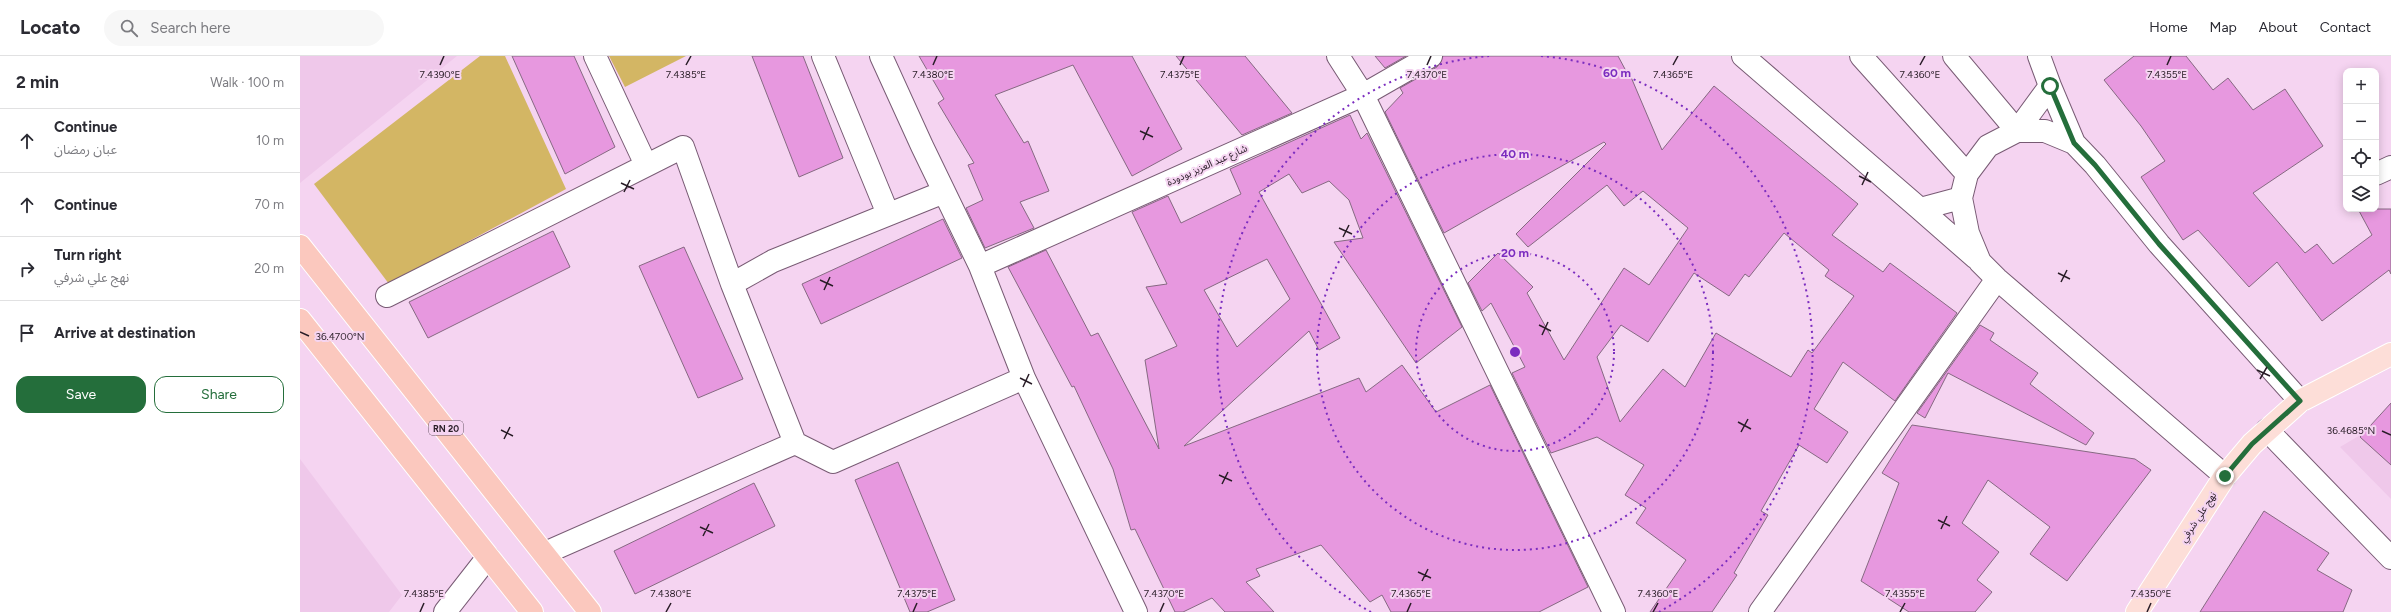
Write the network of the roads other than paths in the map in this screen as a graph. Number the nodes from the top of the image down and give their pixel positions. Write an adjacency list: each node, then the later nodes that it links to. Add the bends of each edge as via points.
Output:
1 (595, 56): 14 (street)
2 (823, 56): 21 (street)
3 (881, 56): 18 (street)
4 (1338, 56): 11 (street)
5 (1431, 56): 11 (street, شارع عبد العزيز بودودة)
6 (1743, 56): 20 (street)
7 (1861, 56): 17 (street)
8 (1954, 56): 12 (street)
9 (2039, 56): 10 (street)
10 (2050, 86): 12 (street); 13 (street)
11 (1363, 95): 24 (street, شارع عبد العزيز بودودة); 42 (street)
12 (2017, 131): 13 (street, via 2045,131); 17 (street, via 1988,146)
13 (2074, 143): 31 (street, via 2159,244)
14 (646, 165): 26 (street, via 683,147); 27 (street)
15 (2391, 168): 16 (street)
16 (2379, 173)
17 (1967, 174): 19 (street)
18 (944, 192): 21 (street); 24 (street)
19 (1961, 198): 20 (street); 23 (street, via 1968,233)
20 (1920, 209): 23 (street)
21 (888, 214): 26 (street, via 773,261)
22 (300, 246): 35 (highway, RN 20)
23 (1980, 262): 25 (street)
24 (980, 266): 30 (street)
25 (1997, 279): 34 (street); 43 (street)
26 (732, 284): 33 (street)
27 (387, 296)
28 (300, 320): 36 (highway)
29 (2391, 354): 31 (main road, نهج علي شرفي)
30 (1024, 378): 33 (street, via 833,462); 41 (street)
31 (2300, 401): 32 (main road, نهج علي شرفي)
32 (2267, 430): 34 (main road, نهج علي شرفي); 37 (street)
33 (795, 443): 35 (street)
34 (2225, 476): 44 (main road, نهج علي شرفي)
35 (545, 553): 40 (highway, RN 20)
36 (488, 557): 38 (street); 39 (highway)
37 (2391, 558)
38 (445, 612)
39 (532, 612)
40 (590, 612)
41 (1136, 612)
42 (1614, 612)
43 (1760, 612)
44 (2137, 612)

